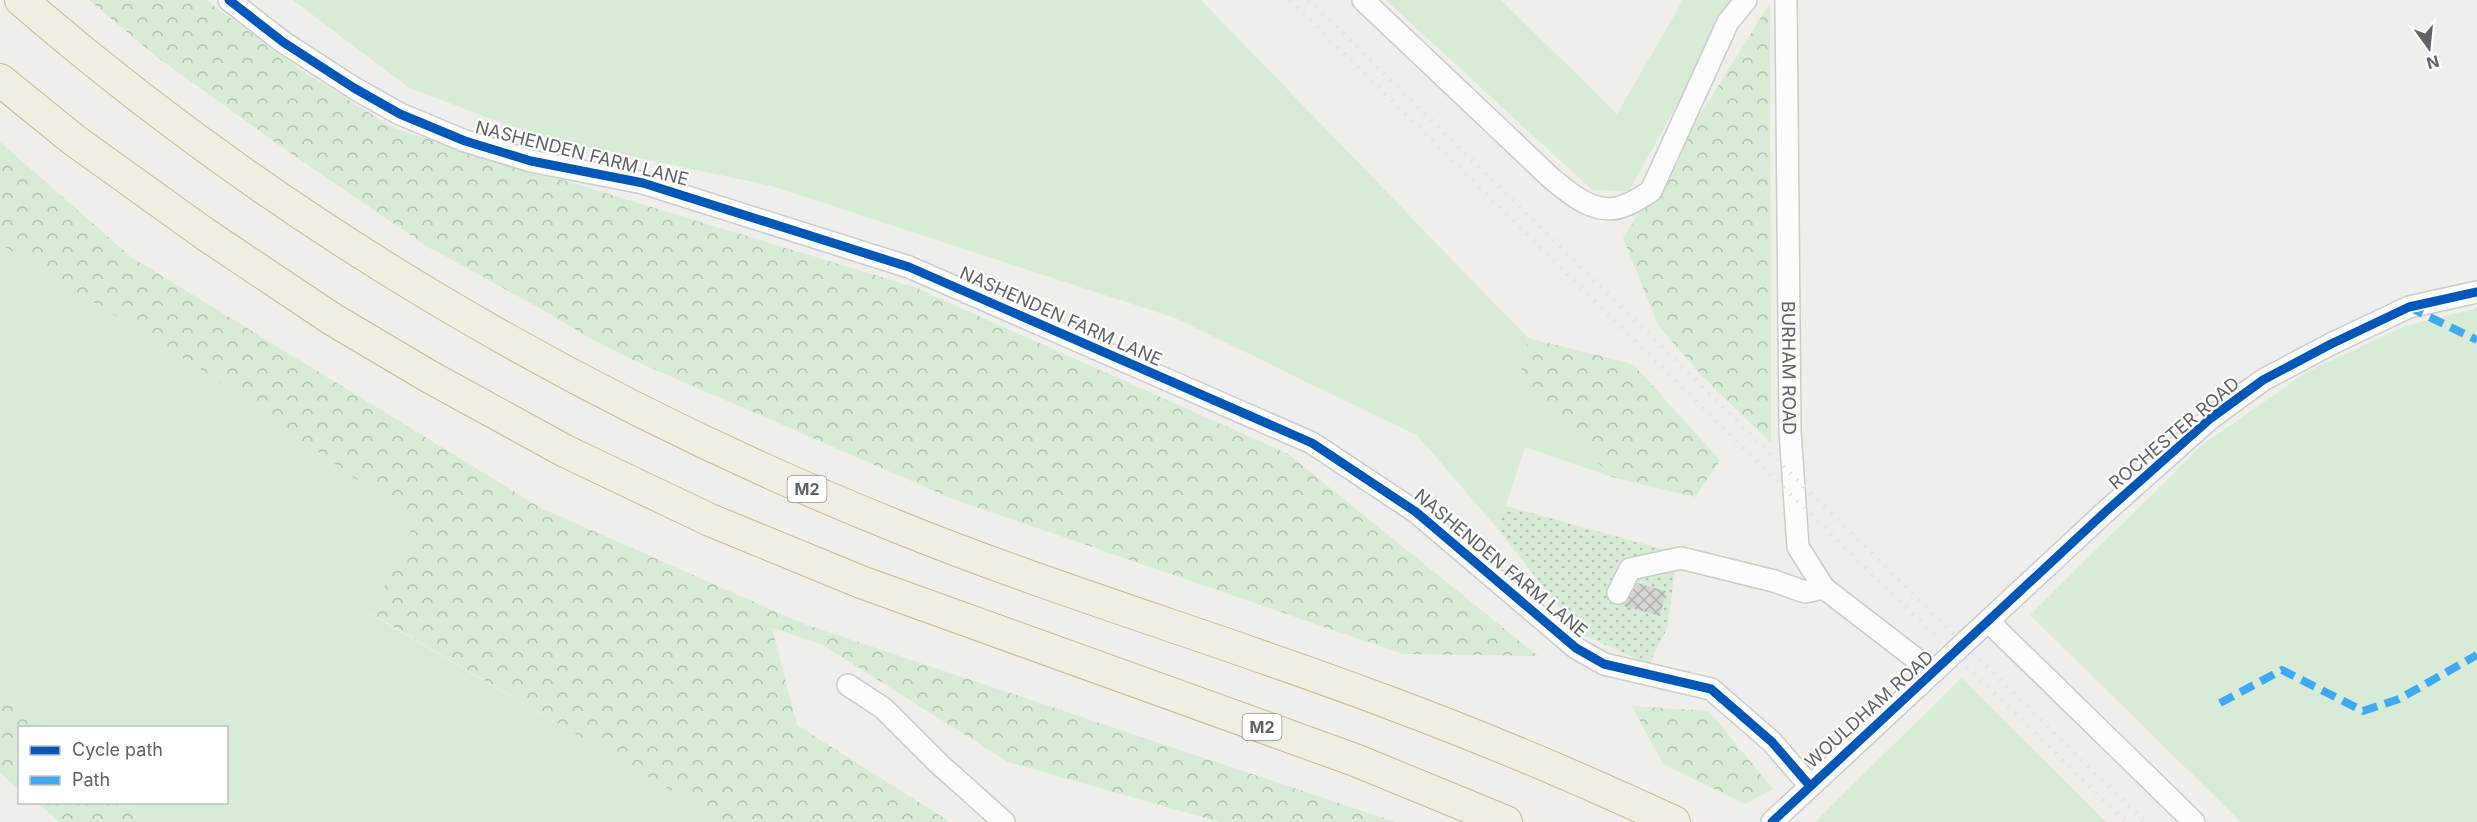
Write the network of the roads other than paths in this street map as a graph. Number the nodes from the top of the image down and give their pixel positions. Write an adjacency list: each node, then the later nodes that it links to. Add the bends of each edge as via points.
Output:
1 (21, 0): 16 (highway, M2, via 132,92 305,216 445,304 650,416 897,527 1388,702 1566,772)
2 (229, 0): 13 (street, NASHENDEN FARM LANE, via 283,42 354,88 400,114 465,141 531,161 643,183 909,267 1312,442 1416,512 1576,648 1604,664 1711,689 1772,742)
3 (1363, 0): 4 (street, via 1551,178 1580,201 1604,208 1625,206 1651,191 1728,22)
4 (1746, 0)
5 (1786, 0): 8 (street, BURHAM ROAD, via 1790,431 1798,547)
6 (0, 80): 15 (highway, M2, via 74,140 332,319 576,456 710,520 861,582 1355,760)
7 (2477, 292): 10 (street, ROCHESTER ROAD, via 2409,308 2263,380 2211,417)
8 (1824, 588): 9 (street, via 1805,592 1681,558 1630,569); 11 (street, BURHAM ROAD)
9 (1618, 593)
10 (1989, 622): 11 (street, WOULDHAM ROAD); 18 (street)
11 (1933, 672): 13 (street, WOULDHAM ROAD)
12 (848, 685): 14 (street, via 883,708)
13 (1809, 786): 17 (street, WOULDHAM ROAD)
14 (1004, 822)
15 (1506, 822)
16 (1674, 822)
17 (1772, 822)
18 (2194, 822)

